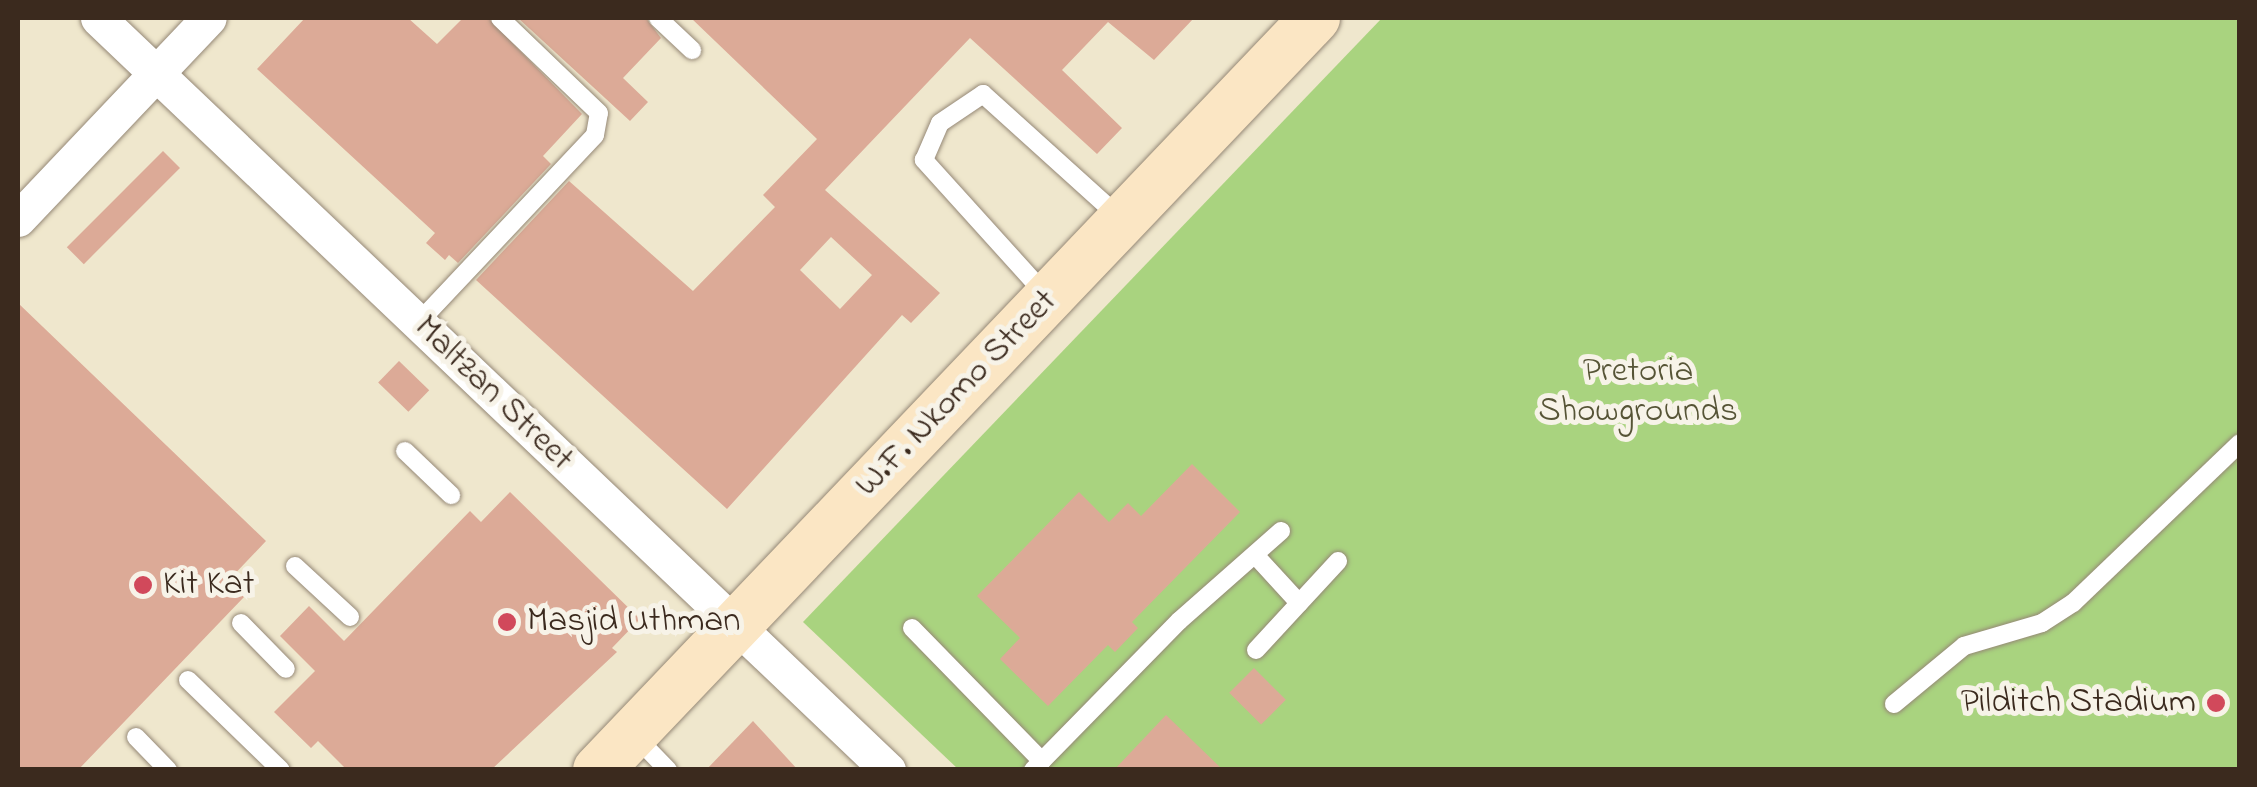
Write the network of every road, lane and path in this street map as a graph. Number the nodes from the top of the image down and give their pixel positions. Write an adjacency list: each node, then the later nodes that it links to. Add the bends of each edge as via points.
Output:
1 (98, 18): 7 (street, Maltzan Street)
2 (209, 18): 7 (street)
3 (500, 18): 11 (lane, via 599,113 595,135)
4 (658, 18): 6 (lane)
5 (1316, 18): 9 (main road, W.F. Nkomo Street)
6 (692, 50)
7 (156, 73): 8 (street); 11 (street, Maltzan Street)
8 (18, 219)
9 (1122, 220): 10 (main road, W.F. Nkomo Street); 10 (lane, via 982,94 940,123 924,160)
10 (1048, 298): 22 (main road, W.F. Nkomo Street)
11 (418, 323): 22 (street, Maltzan Street)
12 (2240, 443): 27 (lane, via 2054,617 1964,646)
13 (405, 450): 14 (lane)
14 (452, 495)
15 (1281, 531): 16 (lane)
16 (1256, 556): 19 (lane); 30 (lane, via 1179,621)
17 (1338, 561): 19 (lane)
18 (294, 566): 20 (lane)
19 (1299, 603): 24 (lane)
20 (350, 617)
21 (241, 623): 25 (lane)
22 (736, 624): 28 (main road, W.F. Nkomo Street); 35 (street, Maltzan Street)
23 (912, 628): 30 (lane)
24 (1256, 650)
25 (286, 669)
26 (188, 680): 32 (lane)
27 (1894, 704)
28 (632, 733): 33 (main road, W.F. Nkomo Street); 34 (lane)
29 (136, 737): 31 (lane)
30 (1037, 765)
31 (168, 770)
32 (281, 770)
33 (598, 770)
34 (668, 770)
35 (888, 770)

